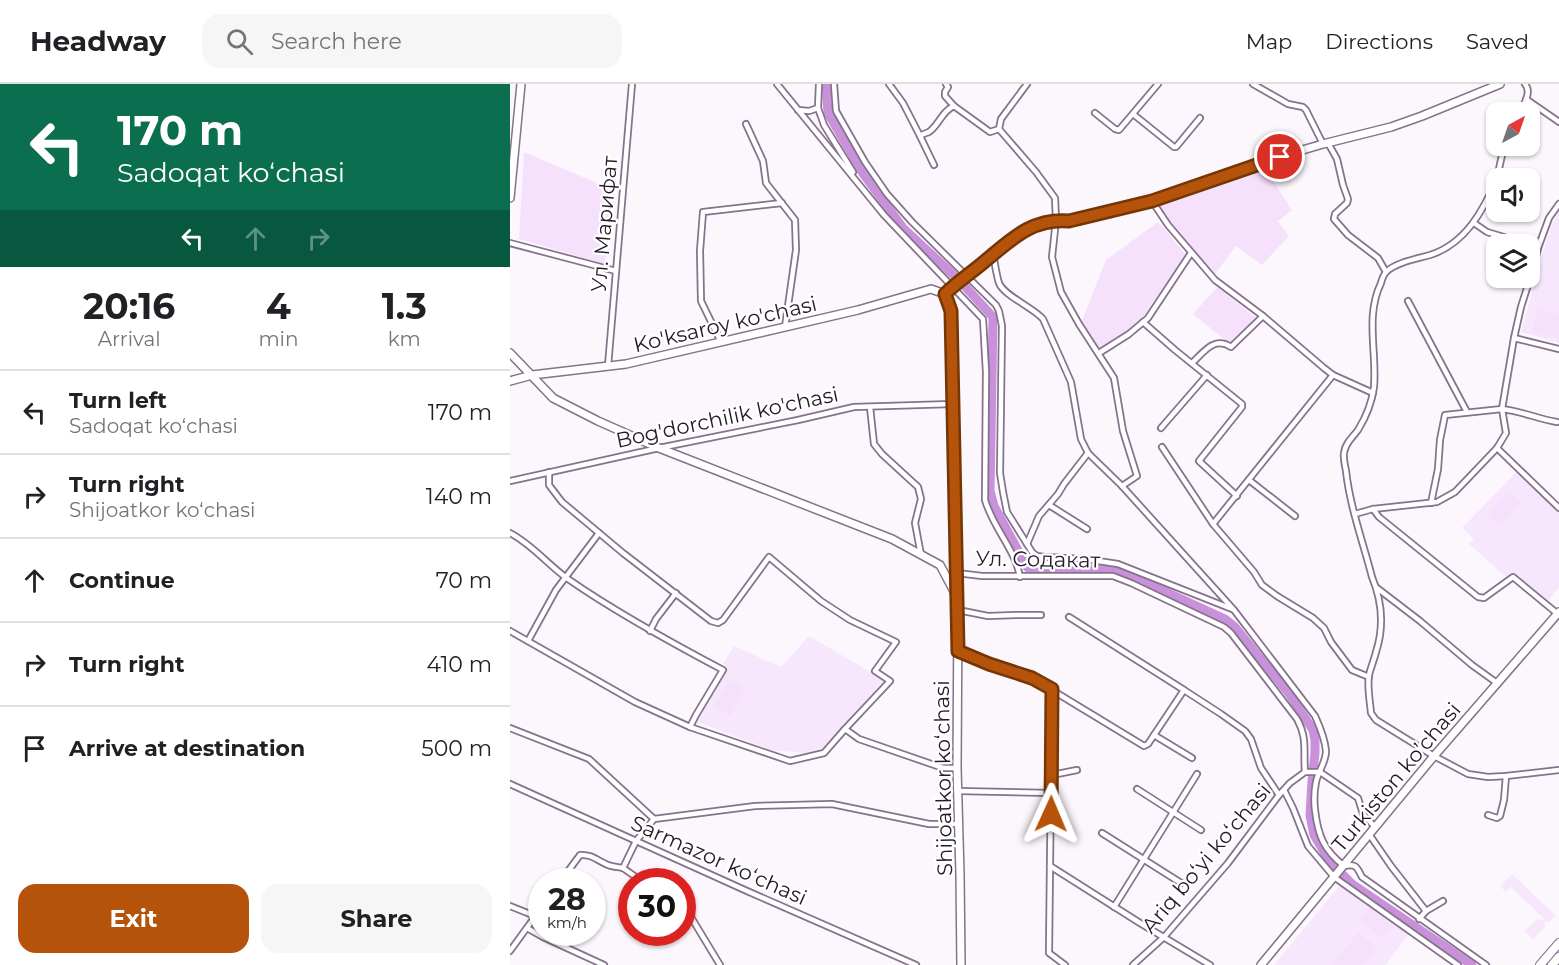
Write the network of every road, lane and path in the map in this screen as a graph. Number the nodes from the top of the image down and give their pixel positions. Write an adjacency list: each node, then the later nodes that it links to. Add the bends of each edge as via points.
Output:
1 (521, 84): 24 (street)
2 (632, 84): 41 (street, Ул. Марифат)
3 (777, 84): 17 (street)
4 (819, 84): 16 (street)
5 (834, 84): 43 (street, via 836,111 864,162 901,211)
6 (889, 84): 25 (street)
7 (1027, 84): 23 (street, via 1001,119)
8 (1158, 84): 19 (street)
9 (1253, 84): 26 (street, via 1288,104 1303,107)
10 (1500, 84): 26 (street, via 1391,127)
11 (1525, 84): 13 (street)
12 (949, 85): 15 (street, via 945,96)
13 (1526, 99): 14 (street); 21 (street)
14 (1525, 102)
15 (954, 106): 23 (street, via 990,132); 25 (street)
16 (818, 108): 17 (street); 28 (street, via 824,125)
17 (798, 110): 28 (street)
18 (1095, 113): 19 (street, via 1119,130)
19 (1133, 114): 20 (street, via 1174,147)
20 (1200, 118)
21 (1559, 122)
22 (746, 124): 32 (street, via 763,161 766,183)
23 (999, 129): 34 (street, via 1055,198)
24 (514, 130): 29 (street)
25 (920, 136): 27 (street)
26 (1326, 143): 30 (street); 42 (street, via 1337,159 1348,199 1334,219 1378,258)
27 (934, 165)
28 (864, 190): 44 (street)
29 (510, 198)
30 (1152, 201): 34 (street, via 1069,221); 39 (street)
31 (1486, 202): 35 (street)
32 (782, 203): 50 (street, via 795,220 796,250); 52 (street, via 703,212 701,301)
33 (1559, 204): 38 (street)
34 (1056, 220): 40 (street, via 1025,230); 55 (street, via 1052,257 1061,292)
35 (1474, 223): 36 (street); 42 (street, via 1444,248)
36 (1493, 234)
37 (510, 243): 41 (street)
38 (1540, 243)
39 (1191, 253): 48 (street, via 1215,280); 49 (street)
40 (993, 254): 43 (street); 72 (street, via 999,284 1043,319 1071,382 1081,439)
41 (616, 271): 57 (street, Ул. Марифат)
42 (1386, 272): 62 (street, via 1372,315)
43 (967, 276): 44 (street); 88 (street, via 999,311 1000,473 1007,512)
44 (953, 286): 46 (street); 93 (street, via 984,323 985,500)
45 (1527, 288): 51 (street)
46 (945, 294): 50 (street, Ko'ksaroy ko'chasi, via 931,290); 63 (street, via 951,311)
47 (1408, 301): 66 (street)
48 (1263, 316): 56 (street, via 1232,347 1214,345); 60 (street)
49 (1143, 322): 55 (street); 56 (street)
50 (785, 327): 52 (street, Ko'ksaroy ko'chasi)
51 (1514, 338): 53 (street); 65 (street)
52 (721, 342): 57 (street, Ko'ksaroy ko'chasi)
53 (1559, 349)
54 (510, 353): 58 (street)
55 (1099, 353): 76 (street, via 1114,378 1137,476)
56 (1192, 363): 59 (street)
57 (608, 366): 58 (street, Ko'ksaroy ko'chasi)
58 (532, 375): 61 (street, Ko'ksaroy ko'chasi); 70 (street, via 554,398)
59 (1207, 375): 68 (street); 77 (street, via 1243,406 1199,461)
60 (1333, 375): 62 (street); 74 (street)
61 (510, 381)
62 (1373, 393): 82 (street, via 1368,411 1344,453)
63 (952, 404): 64 (street, Bog'dorchilik ko'chasi); 91 (street)
64 (870, 407): 70 (street, Bog'dorchilik ko'chasi, via 854,407); 89 (street, via 874,444 918,487 921,499 915,523)
65 (1502, 409): 66 (street); 67 (street); 71 (street, via 1506,433)
66 (1467, 412): 78 (street, via 1444,415)
67 (1557, 422)
68 (1161, 428)
69 (1162, 447): 84 (street)
70 (659, 448): 73 (street, Bog'dorchilik ko'chasi); 89 (street, via 892,539)
71 (1497, 448): 78 (street, via 1455,492); 80 (street)
72 (1088, 453): 76 (street); 79 (street)
73 (549, 472): 75 (street, Bog'dorchilik ko'chasi); 86 (street, via 549,485 562,502)
74 (1249, 480): 77 (street); 83 (street)
75 (510, 481)
76 (1122, 486): 98 (street)
77 (1237, 496): 84 (street)
78 (1431, 502): 81 (street)
79 (1049, 505): 85 (street); 88 (street, via 1039,516)
80 (1559, 508)
81 (1373, 509): 82 (street); 99 (street, via 1478,597 1484,598 1513,577)
82 (1355, 514): 94 (street)
83 (1294, 516)
84 (1213, 524): 106 (street, via 1262,585 1313,618 1352,670)
85 (1087, 529)
86 (599, 533): 92 (street); 95 (street)
87 (510, 534): 92 (street)
88 (1027, 544): 98 (street, via 1037,556 1118,564)
89 (921, 555): 90 (street)
90 (937, 564): 91 (street); 96 (street, Shijoatkor koʻchasi)
91 (957, 573): 93 (street, Ул. Содакат); 96 (street)
92 (565, 577): 103 (street); 104 (street)
93 (1020, 577): 119 (street, Ул. Содакат, via 1113,576 1224,627 1302,728)
94 (1377, 588): 106 (street, via 1380,633); 107 (street)
95 (676, 593): 103 (street); 112 (street, via 718,623 731,612 769,557 821,601 896,642 875,671 890,681)
96 (957, 597): 97 (street, Shijoatkor koʻchasi)
97 (958, 610): 100 (street, via 988,616); 105 (street, Shijoatkor koʻchasi)
98 (1234, 610): 120 (street, via 1315,716 1326,754)
99 (1558, 614): 107 (street, Turkiston ko’chasi)
100 (1041, 615)
101 (1069, 617): 109 (street)
102 (510, 631): 104 (street)
103 (650, 631): 110 (street, via 723,670)
104 (528, 641): 110 (street, via 635,702)
105 (958, 651): 108 (street); 116 (street, Shijoatkor koʻchasi)
106 (1369, 677): 114 (street, via 1373,717)
107 (1497, 683): 114 (street, Turkiston ko’chasi)
108 (1052, 689): 113 (street, via 1142,746 1147,746); 122 (street)
109 (1184, 690): 113 (street); 129 (street, via 1245,731 1261,768)
110 (690, 727): 112 (street, via 790,761 824,753)
111 (510, 728): 132 (street, via 589,759)
112 (845, 729): 116 (street, via 859,740 943,768)
113 (1154, 735): 115 (street)
114 (1434, 756): 123 (street, via 1468,774); 134 (street, Turkiston ko’chasi)
115 (1192, 758)
116 (957, 768): 127 (street, Shijoatkor koʻchasi)
117 (1077, 770): 122 (street)
118 (1559, 770): 123 (street)
119 (1306, 771): 120 (street); 126 (street, Ariq boʻyi koʻchasi)
120 (1318, 772): 134 (street, via 1358,798); 141 (street, via 1314,797 1319,834 1330,853)
121 (1197, 774): 130 (street)
122 (1052, 775): 128 (street)
123 (1506, 776): 131 (street, via 1500,816)
124 (510, 784): 138 (street, Sarmazor koʻchasi)
125 (1137, 789): 130 (street)
126 (1284, 790): 129 (street, Ariq boʻyi koʻchasi); 144 (street, via 1308,846)
127 (958, 791): 128 (street); 133 (street, Shijoatkor koʻchasi)
128 (1051, 793): 140 (street)
129 (1279, 795): 154 (street, Ariq boʻyi koʻchasi, via 1228,863)
130 (1173, 812): 135 (street); 139 (street)
131 (1488, 815)
132 (654, 819): 133 (street, via 755,806 832,804 929,824); 138 (street)
133 (959, 824): 161 (street, Shijoatkor koʻchasi)
134 (1375, 827): 137 (street, Turkiston ko’chasi)
135 (1201, 830)
136 (1102, 832): 139 (street)
137 (1369, 834): 141 (street, Turkiston ko’chasi); 149 (street)
138 (636, 841): 143 (street); 160 (street, Sarmazor koʻchasi)
139 (1144, 859): 145 (street); 148 (street)
140 (1050, 866): 148 (street); 162 (street, via 1049,953)
141 (1344, 866): 144 (street, Turkiston ko’chasi); 151 (street, via 1356,867 1362,878)
142 (570, 868): 143 (street, via 584,854)
143 (623, 868)
144 (1334, 877): 165 (street, Turkiston ko’chasi); 166 (street)
145 (1181, 883)
146 (1443, 902): 149 (street)
147 (510, 906): 150 (street)
148 (1114, 907): 154 (street)
149 (1426, 911): 151 (street)
150 (528, 913)
151 (1419, 919): 167 (street)
152 (696, 925): 159 (street)
153 (527, 928): 156 (street); 158 (street)
154 (1164, 937): 163 (street, Ariq boʻyi koʻchasi); 164 (street)
155 (1559, 943): 168 (main road)
156 (510, 951)
157 (1559, 957): 169 (main road)
158 (604, 965)
159 (720, 965)
160 (916, 965)
161 (961, 965)
162 (1065, 965)
163 (1133, 965)
164 (1210, 965)
165 (1261, 965)
166 (1458, 965)
167 (1486, 965)
168 (1540, 965)
169 (1552, 965)

